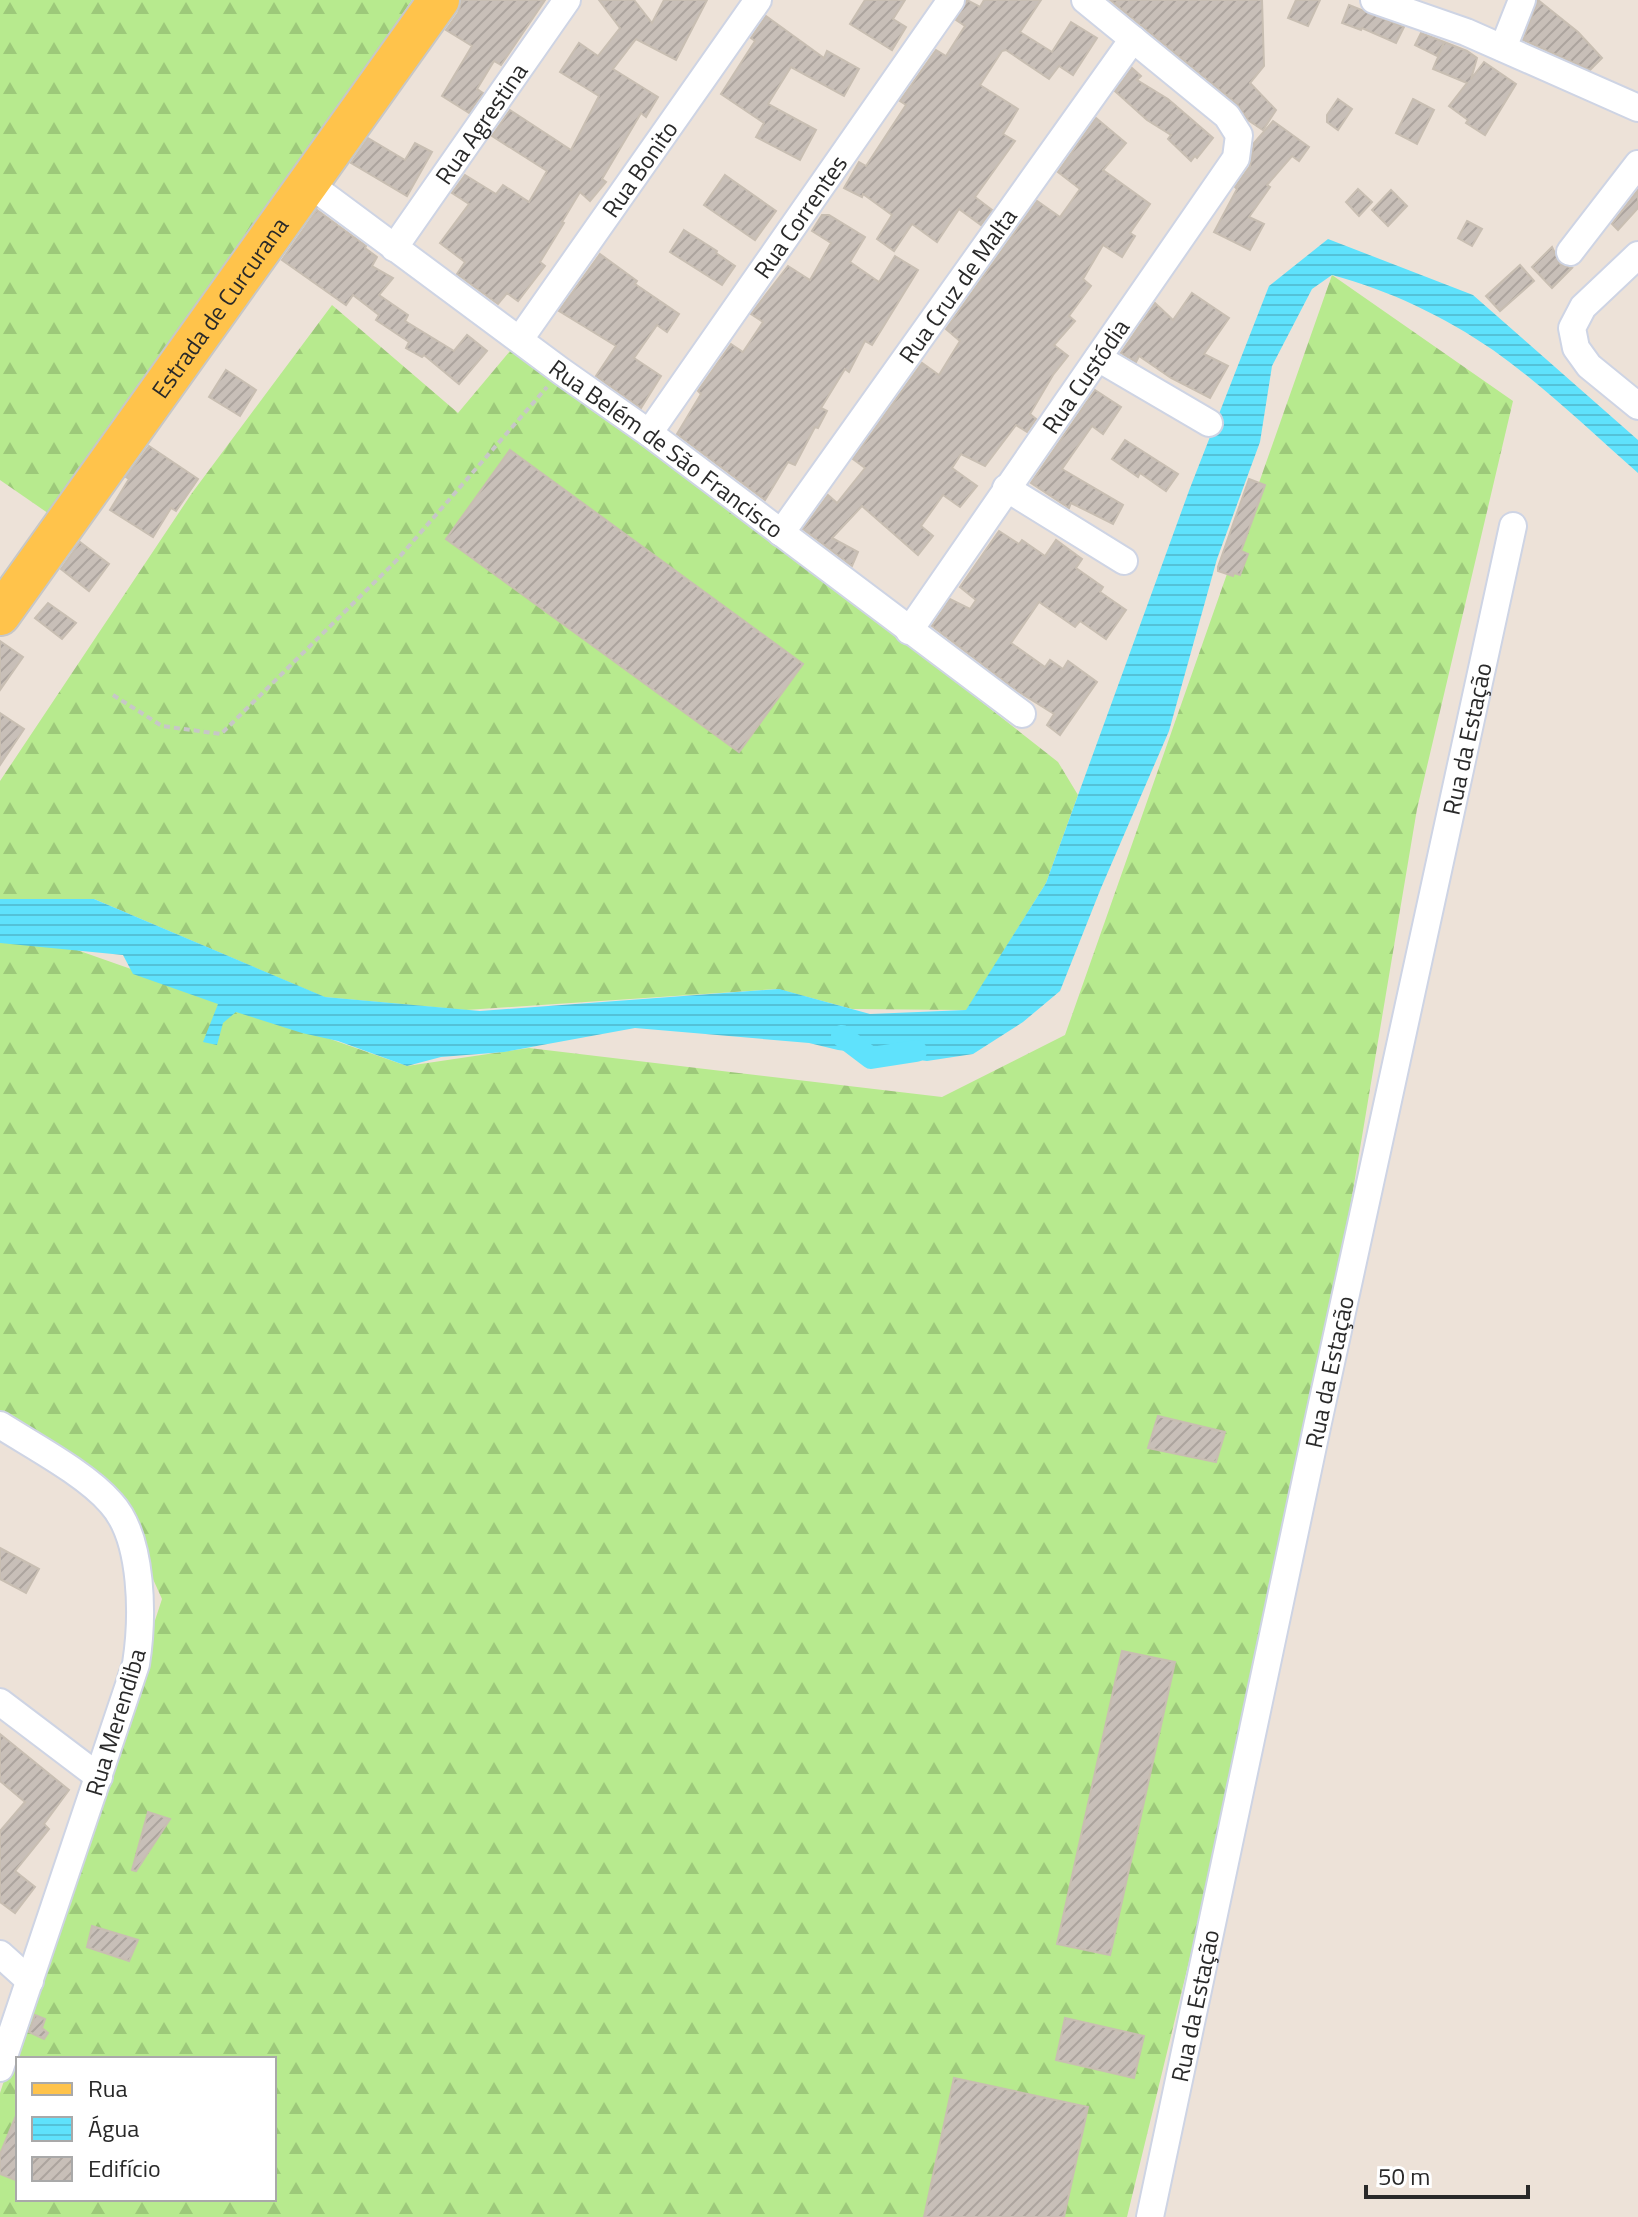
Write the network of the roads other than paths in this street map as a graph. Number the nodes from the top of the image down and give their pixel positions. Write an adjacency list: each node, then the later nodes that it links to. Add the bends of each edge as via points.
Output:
1 (439, 0): 12 (main road, Estrada de Curcurana)
2 (567, 0): 13 (street, Rua Agrestina)
3 (758, 0): 16 (street, Rua Bonito)
4 (951, 0): 20 (street, Rua Correntes)
5 (1085, 0): 8 (street)
6 (1522, 0): 9 (street)
7 (1385, 2): 9 (street)
8 (1133, 39): 17 (street, Rua Custódia, via 1227,116 1239,135 1236,158); 23 (street, Rua Cruz de Malta)
9 (1503, 48): 10 (street)
10 (1638, 108)
11 (1638, 164): 14 (street)
12 (308, 183): 13 (street, Rua Belém de São Francisco); 25 (main road, Estrada de Curcurana)
13 (394, 248): 16 (street, Rua Belém de São Francisco)
14 (1570, 252)
15 (1638, 255): 18 (street, via 1583,307 1572,328 1576,348 1589,366)
16 (520, 339): 20 (street, Rua Belém de São Francisco)
17 (1098, 358): 19 (street); 21 (street, Rua Custódia)
18 (1638, 406)
19 (1209, 423)
20 (649, 433): 23 (street, Rua Belém de São Francisco)
21 (1006, 488): 24 (street); 26 (street, Rua Custódia)
22 (1513, 526): 34 (street, Rua da Estação)
23 (781, 533): 26 (street, Rua Belém de São Francisco)
24 (1124, 561)
25 (0, 615)
26 (909, 631): 27 (street, Rua Belém de São Francisco)
27 (1022, 714)
28 (0, 1425): 30 (street, Rua Merendiba, via 112,1503 127,1531 141,1632 136,1664)
29 (0, 1702): 30 (street)
30 (99, 1777): 32 (street, Rua Merendiba)
31 (0, 1954): 32 (street)
32 (30, 1981): 33 (street, Rua Merendiba)
33 (0, 2068)
34 (1150, 2217)

